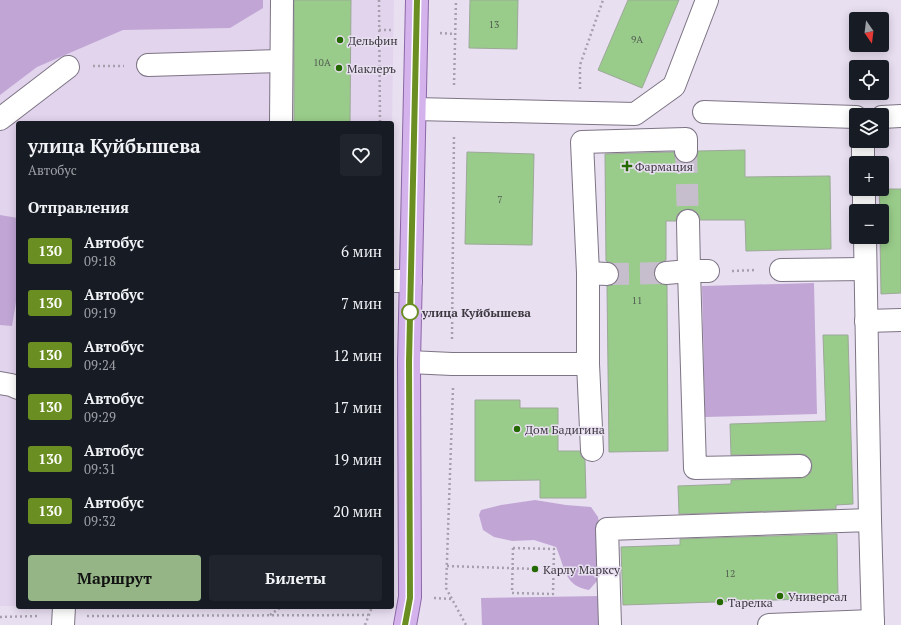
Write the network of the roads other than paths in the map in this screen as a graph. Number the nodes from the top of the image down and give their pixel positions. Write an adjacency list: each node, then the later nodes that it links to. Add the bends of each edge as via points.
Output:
1 (282, 0): 4 (lane)
2 (417, 0): 7 (main road)
3 (707, 0): 9 (lane, via 674,86 636,114)
4 (281, 61): 5 (lane); 14 (lane)
5 (148, 65)
6 (68, 67): 13 (lane)
7 (415, 109): 9 (lane); 23 (main road)
8 (704, 112): 11 (lane)
9 (581, 113): 15 (lane)
10 (901, 116): 12 (lane)
11 (849, 117)
12 (889, 117)
13 (0, 120)
14 (281, 121)
15 (582, 142): 16 (lane, via 686,139); 27 (lane, via 597,273)
16 (686, 151)
17 (688, 220): 21 (lane)
18 (865, 244): 19 (lane)
19 (865, 269): 20 (lane); 25 (lane)
20 (781, 270)
21 (708, 271): 22 (lane); 31 (lane, via 695,468)
22 (666, 272)
23 (402, 281): 26 (main road)
24 (901, 320): 25 (lane)
25 (866, 321): 32 (lane)
26 (409, 362): 27 (lane); 34 (main road, via 410,598)
27 (588, 364): 30 (lane)
28 (0, 383): 29 (lane)
29 (16, 387)
30 (592, 450)
31 (800, 466)
32 (870, 520): 33 (lane); 35 (lane, via 607,529)
33 (873, 623): 36 (lane)
34 (405, 625)
35 (610, 625)
36 (769, 625)

